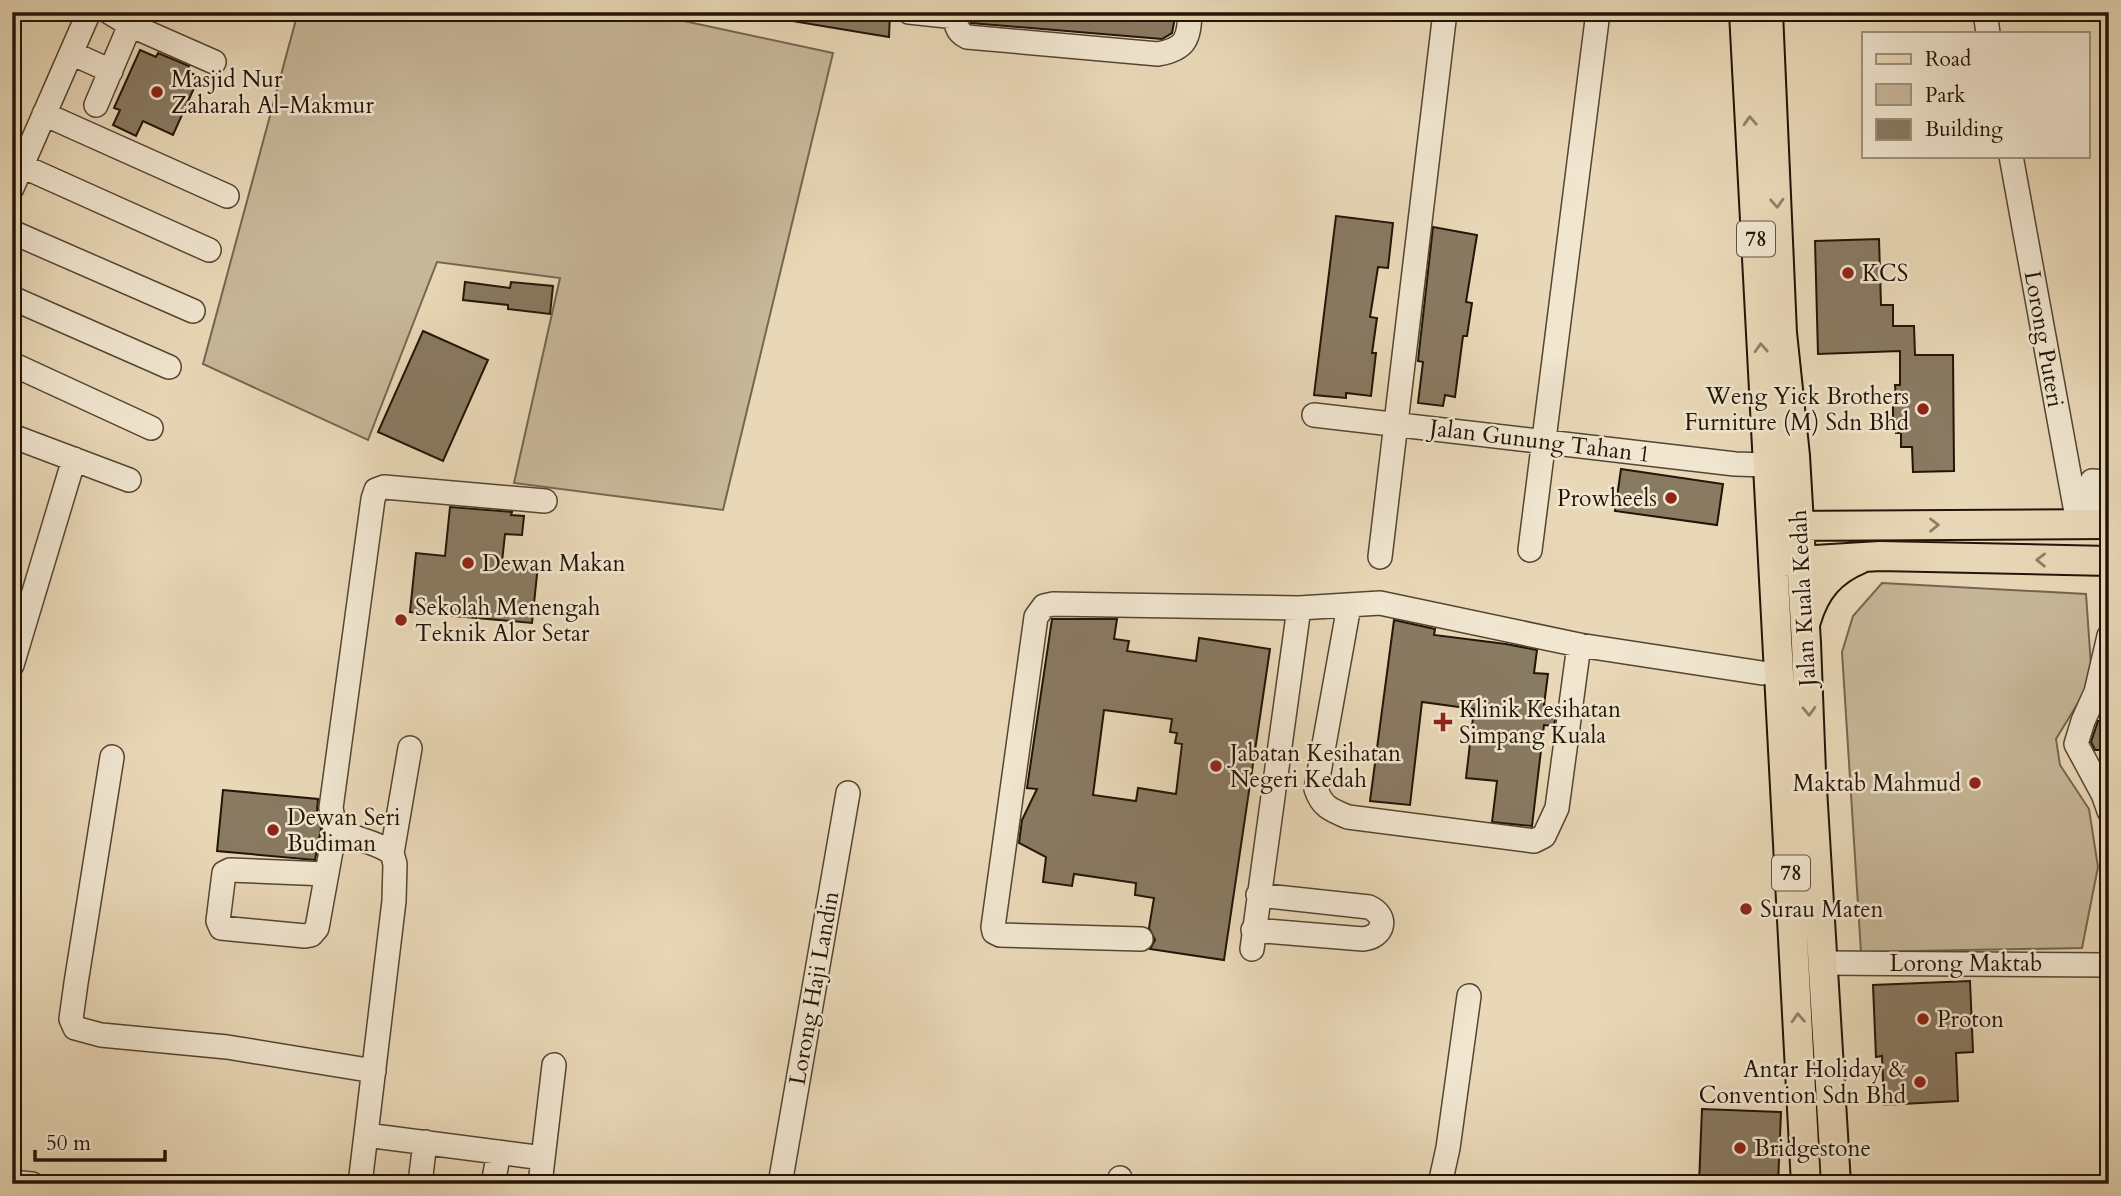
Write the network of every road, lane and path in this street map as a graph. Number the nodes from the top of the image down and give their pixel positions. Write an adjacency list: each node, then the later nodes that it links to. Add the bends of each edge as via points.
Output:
1 (909, 12): 9 (street)
2 (1190, 12): 9 (street, via 1184,43 1158,54 967,37 960,34)
3 (1445, 12): 28 (street)
4 (1598, 12): 31 (street)
5 (1744, 12): 34 (main road, Jalan Kuala Kedah / 78, one-way to 5)
6 (1768, 12): 32 (main road, Jalan Kuala Kedah / 78, one-way to 32, via 1782,333)
7 (1984, 12): 11 (street)
8 (93, 13): 10 (street); 12 (street)
9 (956, 15)
10 (130, 25): 13 (street); 14 (street)
11 (1988, 32)
12 (71, 53): 14 (street); 16 (street)
13 (214, 62)
14 (111, 71): 15 (street)
15 (96, 105)
16 (44, 114): 17 (street); 20 (street)
17 (20, 155): 19 (street); 22 (street)
18 (2011, 158): 38 (street, Lorong Puteri)
19 (12, 188)
20 (227, 196)
21 (12, 232): 24 (street)
22 (209, 250)
23 (12, 298): 26 (street)
24 (192, 312)
25 (12, 364): 29 (street)
26 (169, 367)
27 (1314, 415): 28 (street, Jalan Gunung Tahan 1)
28 (1396, 424): 31 (street, Jalan Gunung Tahan 1); 44 (street)
29 (151, 428)
30 (12, 436): 33 (street)
31 (1543, 442): 34 (street, Jalan Gunung Tahan 1); 42 (street)
32 (1795, 456): 39 (main road, via 1811,495 1826,509); 40 (main road, Jalan Kuala Kedah / 78)
33 (74, 459): 35 (street); 53 (street)
34 (1767, 465): 41 (main road, Jalan Kuala Kedah / 78); 54 (main road, via 1755,530)
35 (129, 480)
36 (2109, 482): 38 (street, via 2092,481)
37 (545, 501): 60 (street, via 384,487 376,490 331,808)
38 (2092, 523): 39 (main road, one-way to 38)
39 (1866, 525): 40 (main road)
40 (1799, 526): 41 (main road); 45 (main road, Jalan Kuala Kedah / 78)
41 (1772, 527): 47 (main road, Jalan Kuala Kedah / 78)
42 (1530, 550)
43 (1880, 556): 45 (main road); 46 (main road, one-way to 43); 50 (main road, via 1845,565 1830,576 1810,607)
44 (1380, 557)
45 (1801, 561): 47 (main road); 50 (main road, Jalan Kuala Kedah / 78)
46 (2109, 561)
47 (1774, 563): 58 (main road, Jalan Kuala Kedah / 78)
48 (1349, 606): 49 (street); 52 (street, via 1380,603); 52 (street, via 1316,789 1320,802 1348,817 1534,841 1544,836 1557,808)
49 (1299, 608): 63 (street); 64 (street, via 1053,604 1044,606 1036,617 994,932 1000,936)
50 (1805, 625): 65 (main road, Jalan Kuala Kedah / 78, one-way to 65)
51 (2109, 636): 59 (street, via 2096,692 2076,744)
52 (1578, 645): 54 (street)
53 (12, 664)
54 (1762, 673): 58 (main road, via 1768,753)
55 (410, 748): 61 (street)
56 (111, 757): 69 (street, via 71,1019 75,1028)
57 (848, 793): 80 (street, Lorong Haji Landin)
58 (1787, 793): 82 (main road, Jalan Kuala Kedah / 78, one-way to 58)
59 (2109, 811)
60 (335, 829): 61 (street); 62 (street)
61 (392, 853): 69 (street, via 394,901)
62 (326, 874): 62 (street, via 317,928 311,935 219,925 224,873 230,870)
63 (1258, 895): 63 (street, via 1369,907 1377,910 1382,926 1371,939 1253,939)
64 (1141, 939)
65 (1822, 962): 66 (street, Lorong Maktab); 83 (main road, Jalan Kuala Kedah / 78)
66 (2109, 965)
67 (1469, 996): 81 (street)
68 (554, 1065): 73 (street)
69 (374, 1071): 70 (street)
70 (366, 1135): 71 (street); 76 (street)
71 (425, 1142): 72 (street); 77 (street, via 421,1180)
72 (499, 1152): 73 (street); 78 (street)
73 (543, 1157): 79 (street)
74 (12, 1182): 75 (street)
75 (32, 1184)
76 (360, 1184)
77 (426, 1184)
78 (493, 1184)
79 (540, 1184)
80 (780, 1184)
81 (1440, 1184)
82 (1807, 1184)
83 (1836, 1184)

